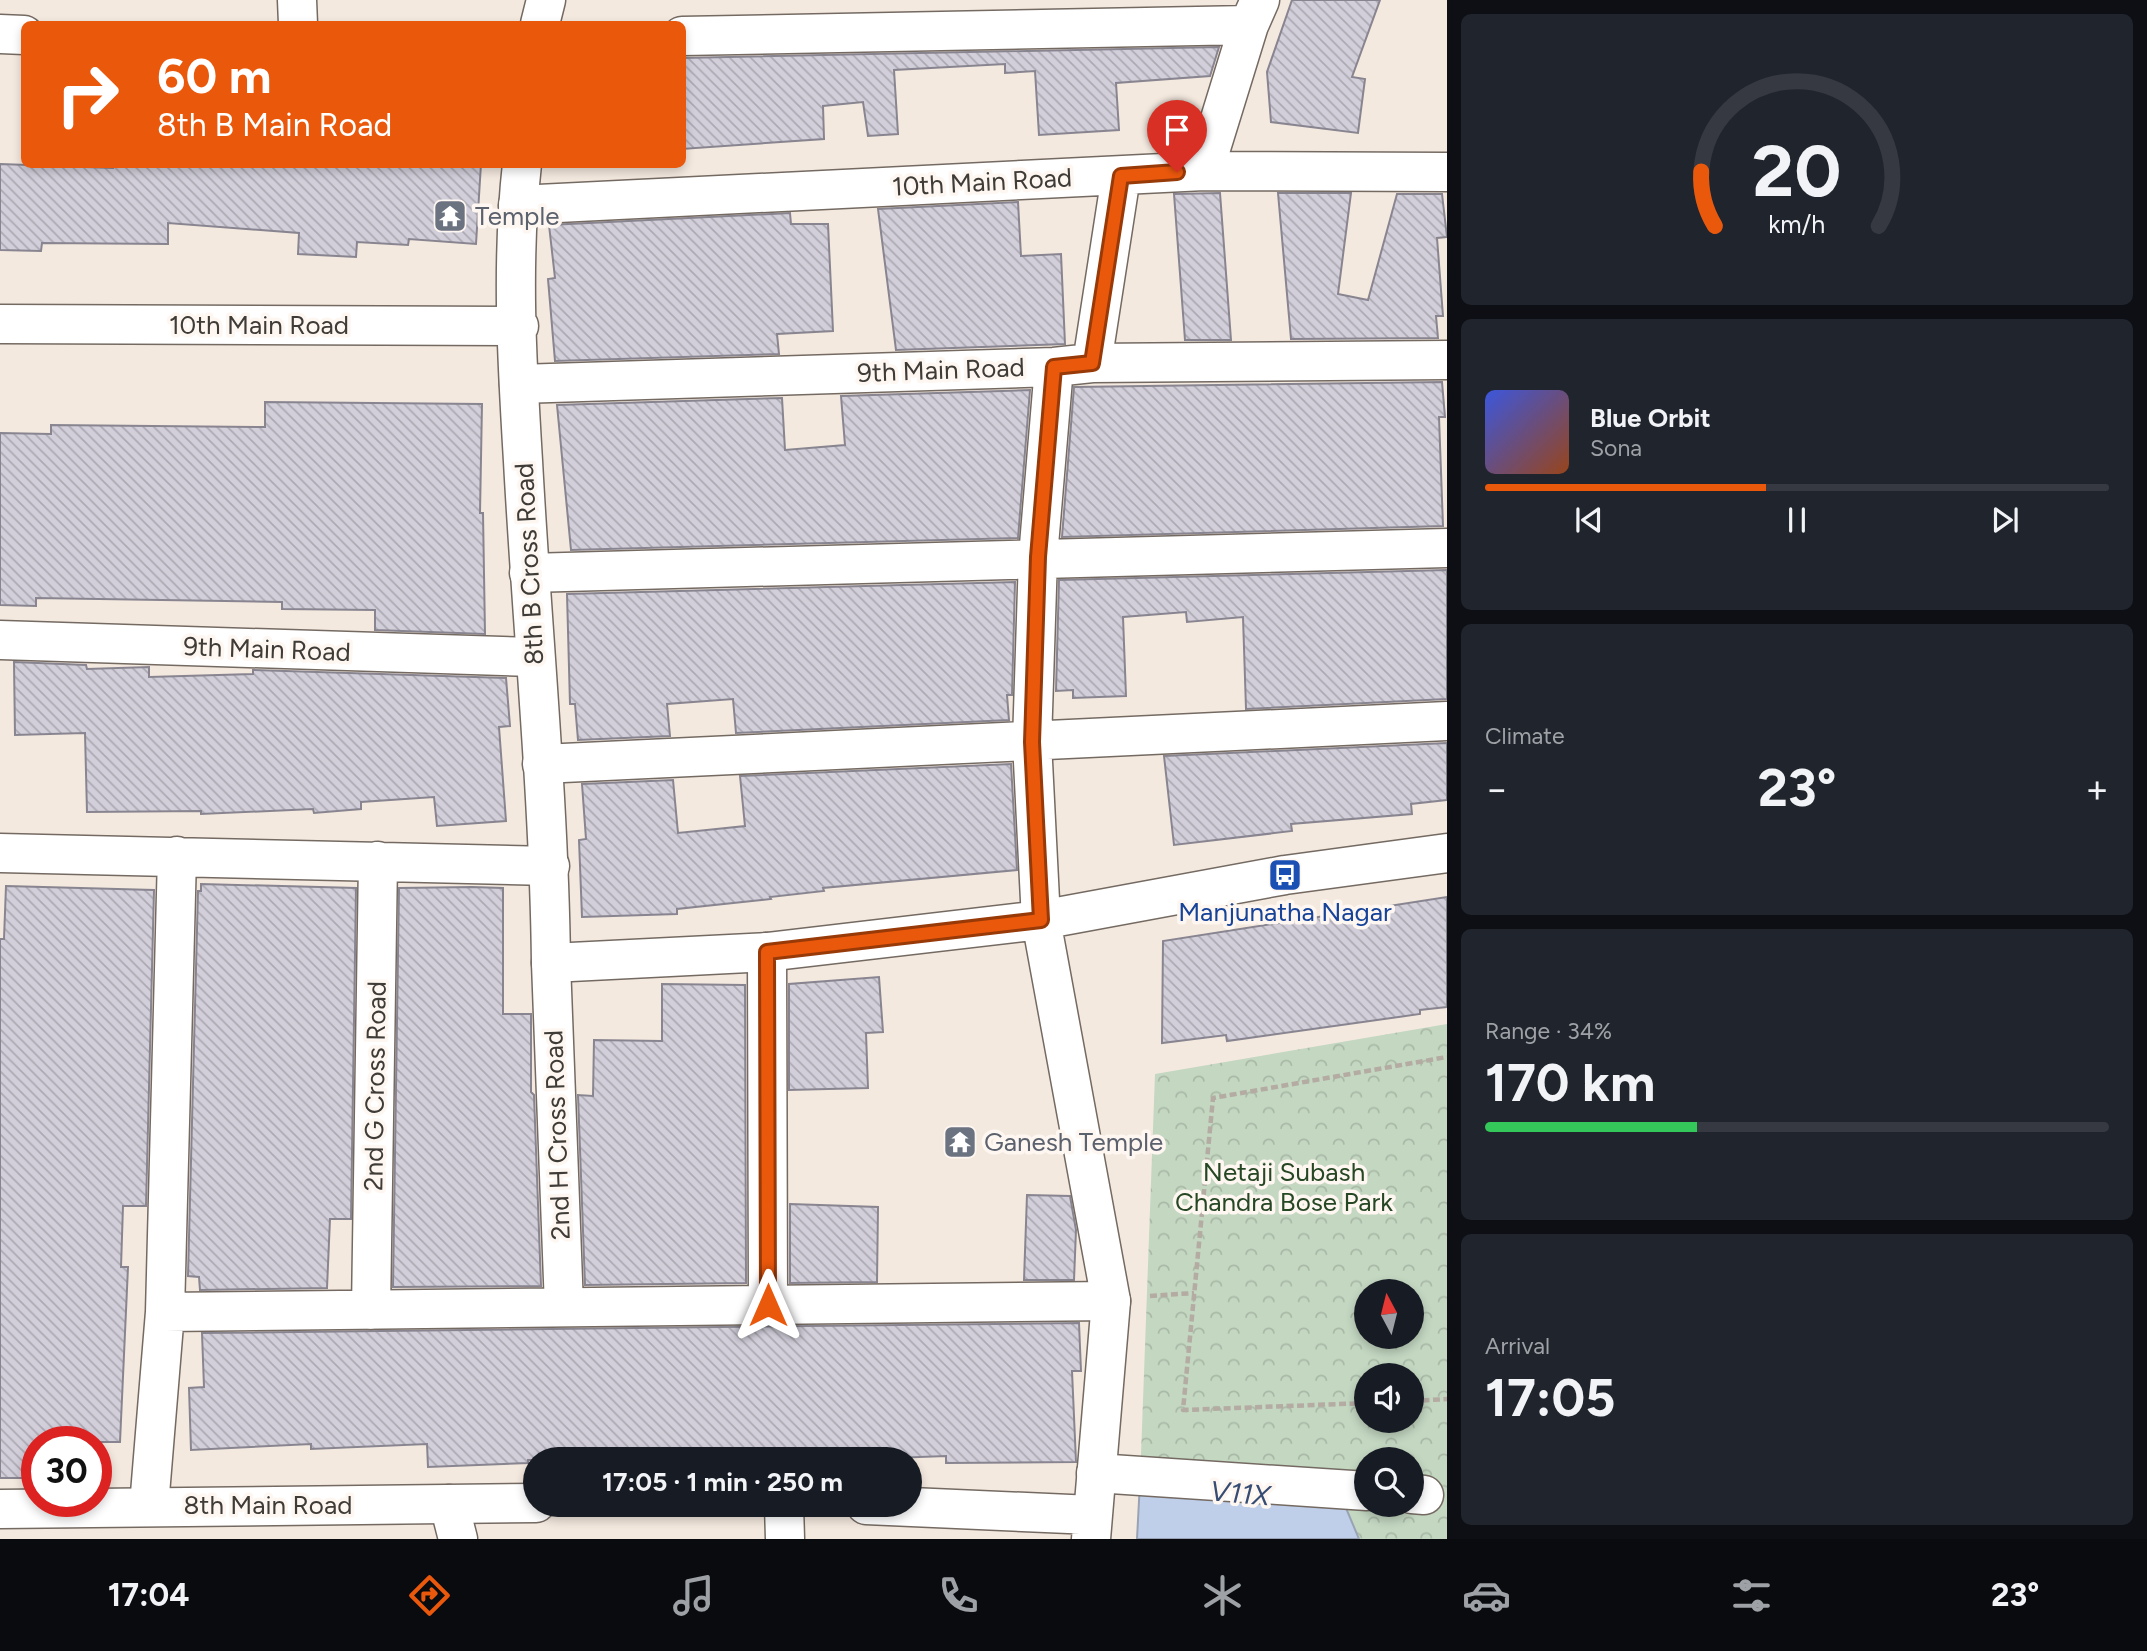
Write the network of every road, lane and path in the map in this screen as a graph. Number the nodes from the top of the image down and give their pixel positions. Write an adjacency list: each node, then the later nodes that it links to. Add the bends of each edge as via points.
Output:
1 (297, 0): 4 (street)
2 (546, 0): 5 (street)
3 (1255, 12): 8 (street); 10 (street)
4 (298, 21)
5 (541, 21)
6 (0, 34): 7 (street)
7 (21, 35)
8 (686, 36)
9 (522, 168): 13 (street, 8th B Cross Road)
10 (1204, 171): 11 (street, 10th Main Road); 12 (street, 10th Main Road)
11 (1447, 172)
12 (1121, 176): 13 (street, 10th Main Road); 17 (street)
13 (518, 205): 15 (street, 8th B Cross Road)
14 (0, 324): 15 (street, 10th Main Road)
15 (519, 326): 19 (street, 8th B Cross Road)
16 (1447, 360): 17 (street, 9th Main Road)
17 (1092, 363): 18 (street, 9th Main Road)
18 (1054, 367): 19 (street, 9th Main Road); 21 (street)
19 (519, 384): 22 (street, 8th B Cross Road)
20 (1447, 548): 21 (street)
21 (1038, 557): 22 (street); 26 (street)
22 (529, 573): 24 (street, 8th B Cross Road)
23 (0, 640): 24 (street, 9th Main Road)
24 (533, 657): 27 (street, 8th B Cross Road)
25 (1447, 721): 26 (street)
26 (1032, 742): 27 (street); 33 (street)
27 (542, 764): 32 (street, 8th B Cross Road)
28 (0, 853): 30 (street)
29 (1447, 853): 33 (street, via 1285,875)
30 (177, 856): 31 (street); 41 (street)
31 (378, 861): 32 (street); 40 (street, 2nd G Cross Road)
32 (550, 866): 35 (street, 8th B Cross Road)
33 (1041, 920): 34 (street); 37 (street)
34 (767, 952): 35 (street); 38 (street)
35 (551, 963): 39 (street, 2nd H Cross Road)
36 (1447, 1057): 44 (path, via 1213,1098 1183,1410)
37 (1111, 1301): 38 (street); 45 (street)
38 (768, 1305): 39 (street)
39 (564, 1307): 40 (street)
40 (371, 1310): 41 (street)
41 (165, 1312): 47 (street)
42 (1447, 1399): 43 (path)
43 (1424, 1400)
44 (1354, 1403)
45 (1096, 1473): 46 (street); 53 (street)
46 (1354, 1490)
47 (149, 1506): 49 (street, 8th Main Road); 52 (street, 8th Main Road)
48 (523, 1506): 52 (street, 8th Main Road)
49 (0, 1509)
50 (922, 1510): 53 (street)
51 (784, 1517): 54 (street)
52 (454, 1521)
53 (1092, 1527)
54 (785, 1539)

